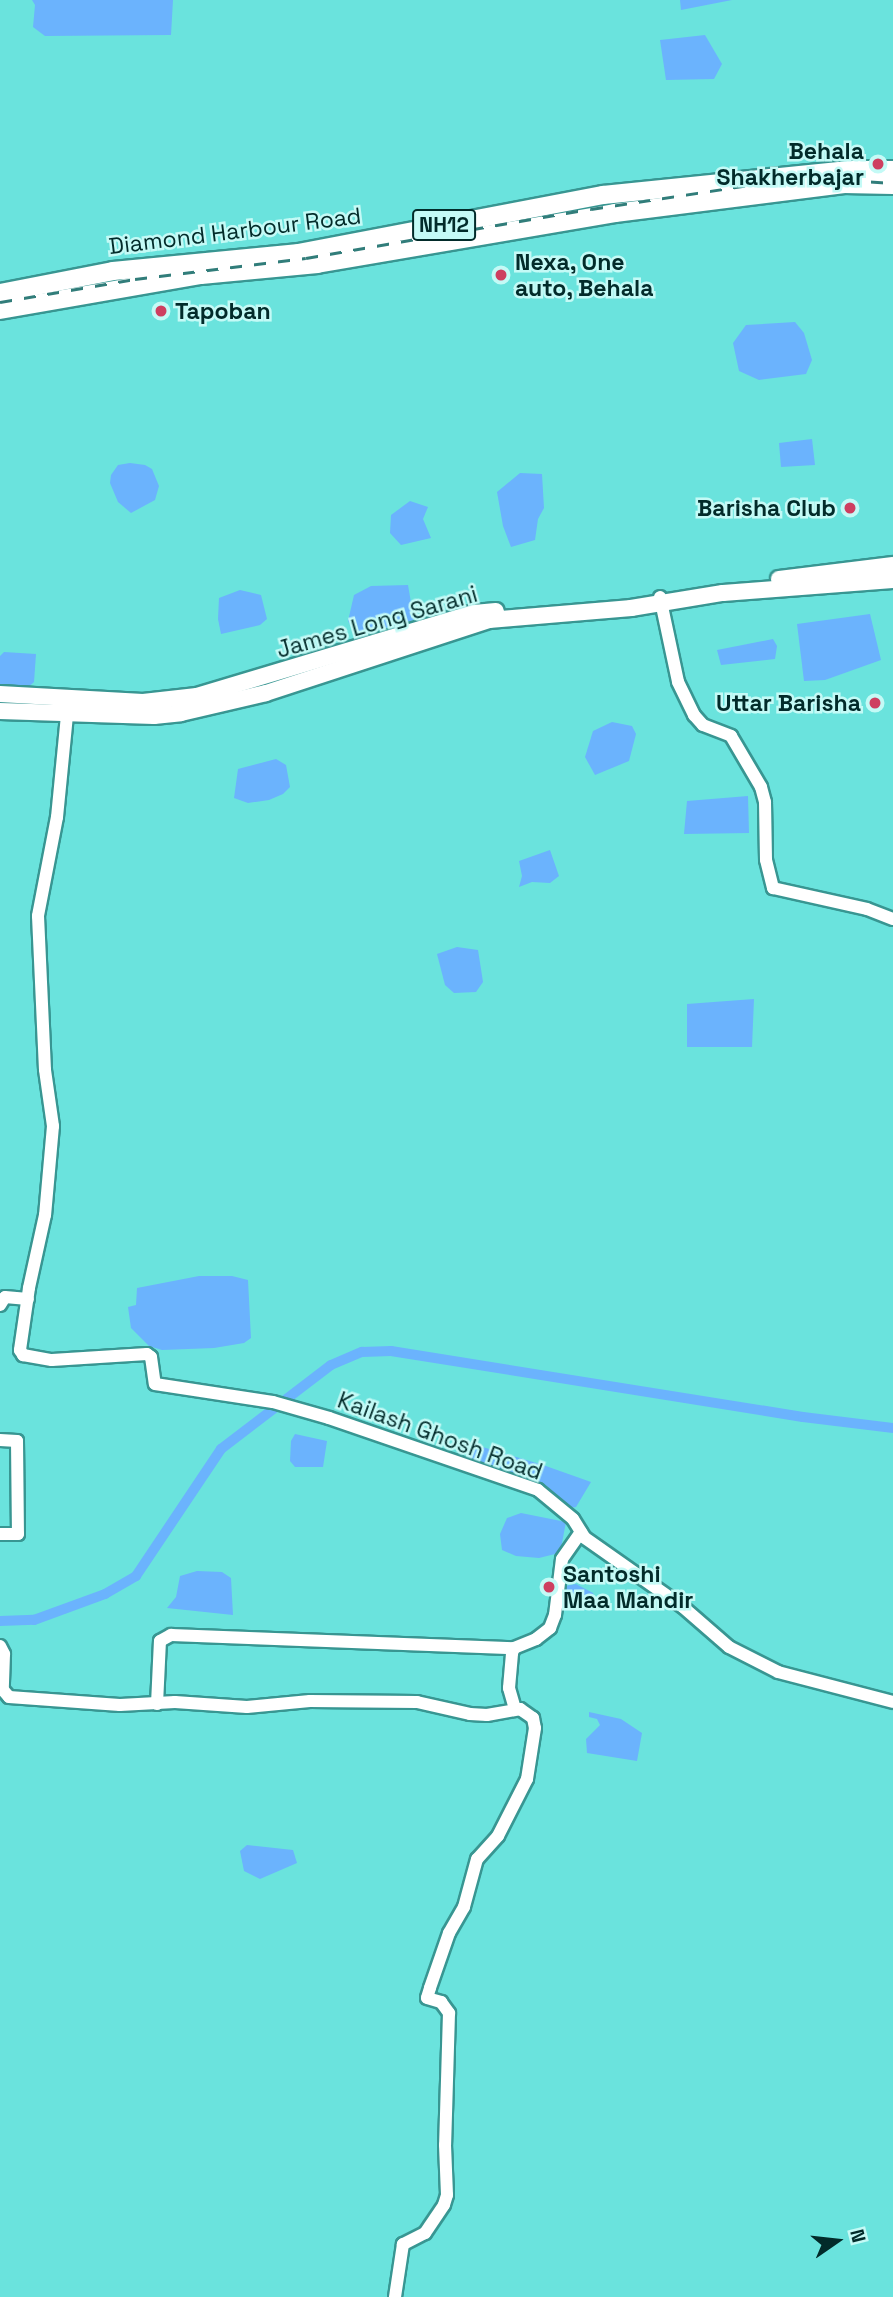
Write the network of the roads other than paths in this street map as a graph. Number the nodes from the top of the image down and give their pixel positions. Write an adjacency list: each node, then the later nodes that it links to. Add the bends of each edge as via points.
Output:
1 (893, 170): 3 (highway, Diamond Harbour Road / NH12, via 849,170 603,195 299,253 113,271)
2 (893, 185): 4 (highway, Diamond Harbour Road / NH12, via 844,184 615,213 317,264 195,276)
3 (0, 293)
4 (0, 310)
5 (893, 565): 7 (main road, James Long Sarani)
6 (893, 580): 7 (main road)
7 (692, 595): 8 (main road, James Long Sarani)
8 (660, 599): 10 (main road, James Long Sarani, via 474,613 197,696); 12 (street, via 678,682 694,715 703,725 731,736 761,787 766,860 773,888)
9 (0, 694): 10 (main road, James Long Sarani)
10 (69, 705): 11 (main road); 13 (street, via 57,817 38,916 45,1070 53,1126 45,1215)
11 (0, 710)
12 (893, 919)
13 (28, 1299): 14 (street, via 5,1297); 16 (street, Kailash Ghosh Road, via 20,1350 23,1356 52,1360 147,1354 155,1384 273,1402 357,1426 538,1490 573,1519)
14 (0, 1305)
15 (0, 1440): 17 (street, via 17,1441 18,1534)
16 (581, 1532): 19 (street, via 562,1559 550,1628); 20 (street, Kailash Ghosh Road, via 729,1647 778,1672)
17 (0, 1534)
18 (0, 1646): 21 (street, via 7,1696)
19 (514, 1648): 21 (street, via 171,1634 160,1641); 22 (street, via 509,1688)
20 (893, 1702)
21 (157, 1704): 22 (street, via 247,1707 310,1701 417,1702 487,1715)
22 (515, 1709): 23 (street, via 528,1712 535,1728 527,1779 498,1836 477,1859 464,1908 440,1956 427,1998 441,2002 449,2013 447,2196 430,2227 403,2244)
23 (395, 2297)

